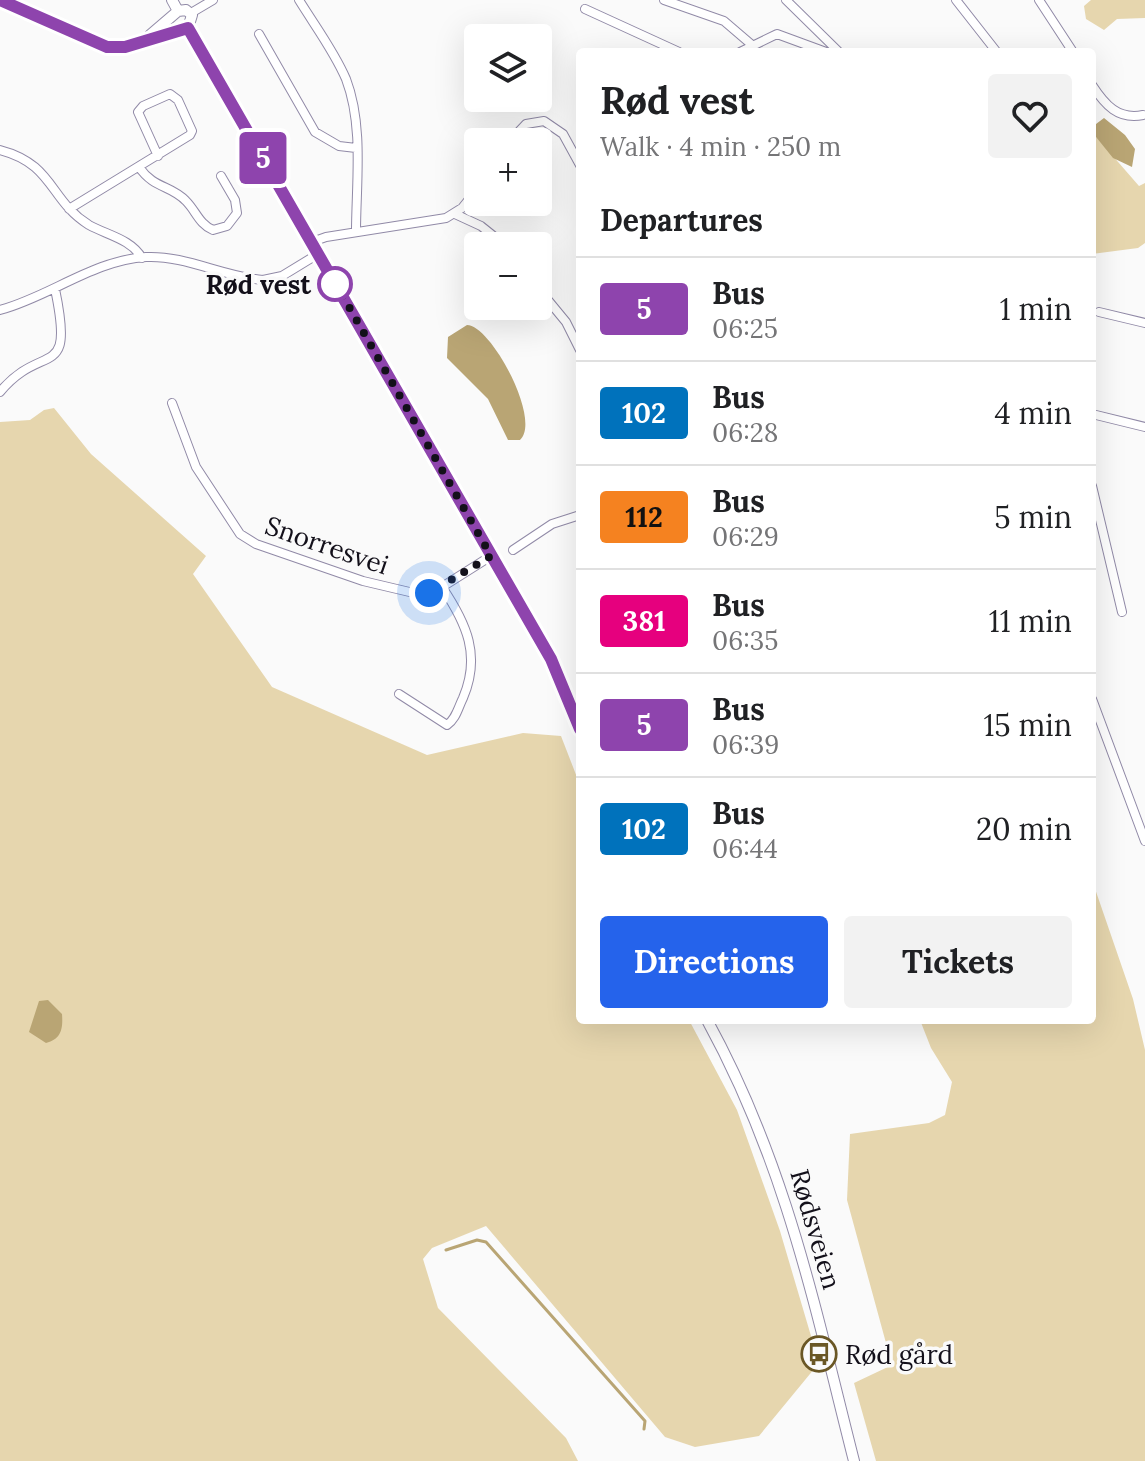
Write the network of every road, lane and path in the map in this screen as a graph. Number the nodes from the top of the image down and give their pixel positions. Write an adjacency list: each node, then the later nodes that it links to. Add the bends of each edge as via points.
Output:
1 (0, 0): 11 (street, via 107,47 125,47)
2 (172, 0): 11 (street)
3 (213, 0): 10 (street)
4 (299, 0): 23 (street, via 347,82)
5 (664, 0): 13 (street, via 724,21)
6 (786, 0): 17 (street)
7 (956, 0): 18 (street)
8 (1039, 0): 19 (street)
9 (585, 9): 14 (street)
10 (191, 13): 11 (street, via 193,20)
11 (180, 21): 34 (street)
12 (259, 34): 23 (street, via 315,132 339,146)
13 (752, 45): 15 (street); 16 (street, via 783,34)
14 (670, 48)
15 (747, 48)
16 (816, 48)
17 (834, 48)
18 (994, 48)
19 (1070, 48)
20 (1096, 91): 21 (street, via 1117,113)
21 (1143, 115)
22 (522, 128): 25 (street, via 544,121)
23 (356, 148): 32 (street)
24 (0, 150): 30 (street, via 33,162)
25 (576, 151)
26 (158, 156): 26 (street, via 138,112 170,94 192,131); 27 (street)
27 (139, 167): 28 (street, via 155,186 184,199 213,230 227,226 237,213); 30 (street)
28 (221, 176)
29 (464, 204): 31 (street)
30 (69, 209): 36 (street, via 87,224 135,247)
31 (455, 214): 32 (street); 33 (street)
32 (356, 232): 34 (street)
33 (488, 232)
34 (312, 242): 35 (street)
35 (318, 254): 36 (street, via 282,276 263,280); 50 (street)
36 (142, 258): 37 (street)
37 (55, 289): 39 (street); 43 (street, via 64,331 60,348)
38 (552, 305): 42 (street)
39 (0, 310)
40 (1099, 312): 41 (street)
41 (1145, 323)
42 (576, 342)
43 (0, 392)
44 (172, 403): 51 (street, Snorresvei, via 196,467 248,539 274,553 399,591 424,594)
45 (1096, 415): 46 (street)
46 (1145, 427)
47 (1096, 503): 52 (street)
48 (576, 516): 49 (street, via 552,524)
49 (513, 550)
50 (491, 556): 51 (street, Snorresvei); 55 (street, via 551,659)
51 (442, 587): 53 (street, via 460,615 472,654 468,686 447,725)
52 (1122, 612)
53 (399, 694)
54 (1096, 711): 56 (street)
55 (576, 719)
56 (1141, 812): 57 (street)
57 (1145, 841)
58 (709, 1024): 59 (street, Rødsveien, via 771,1156)
59 (854, 1461)

